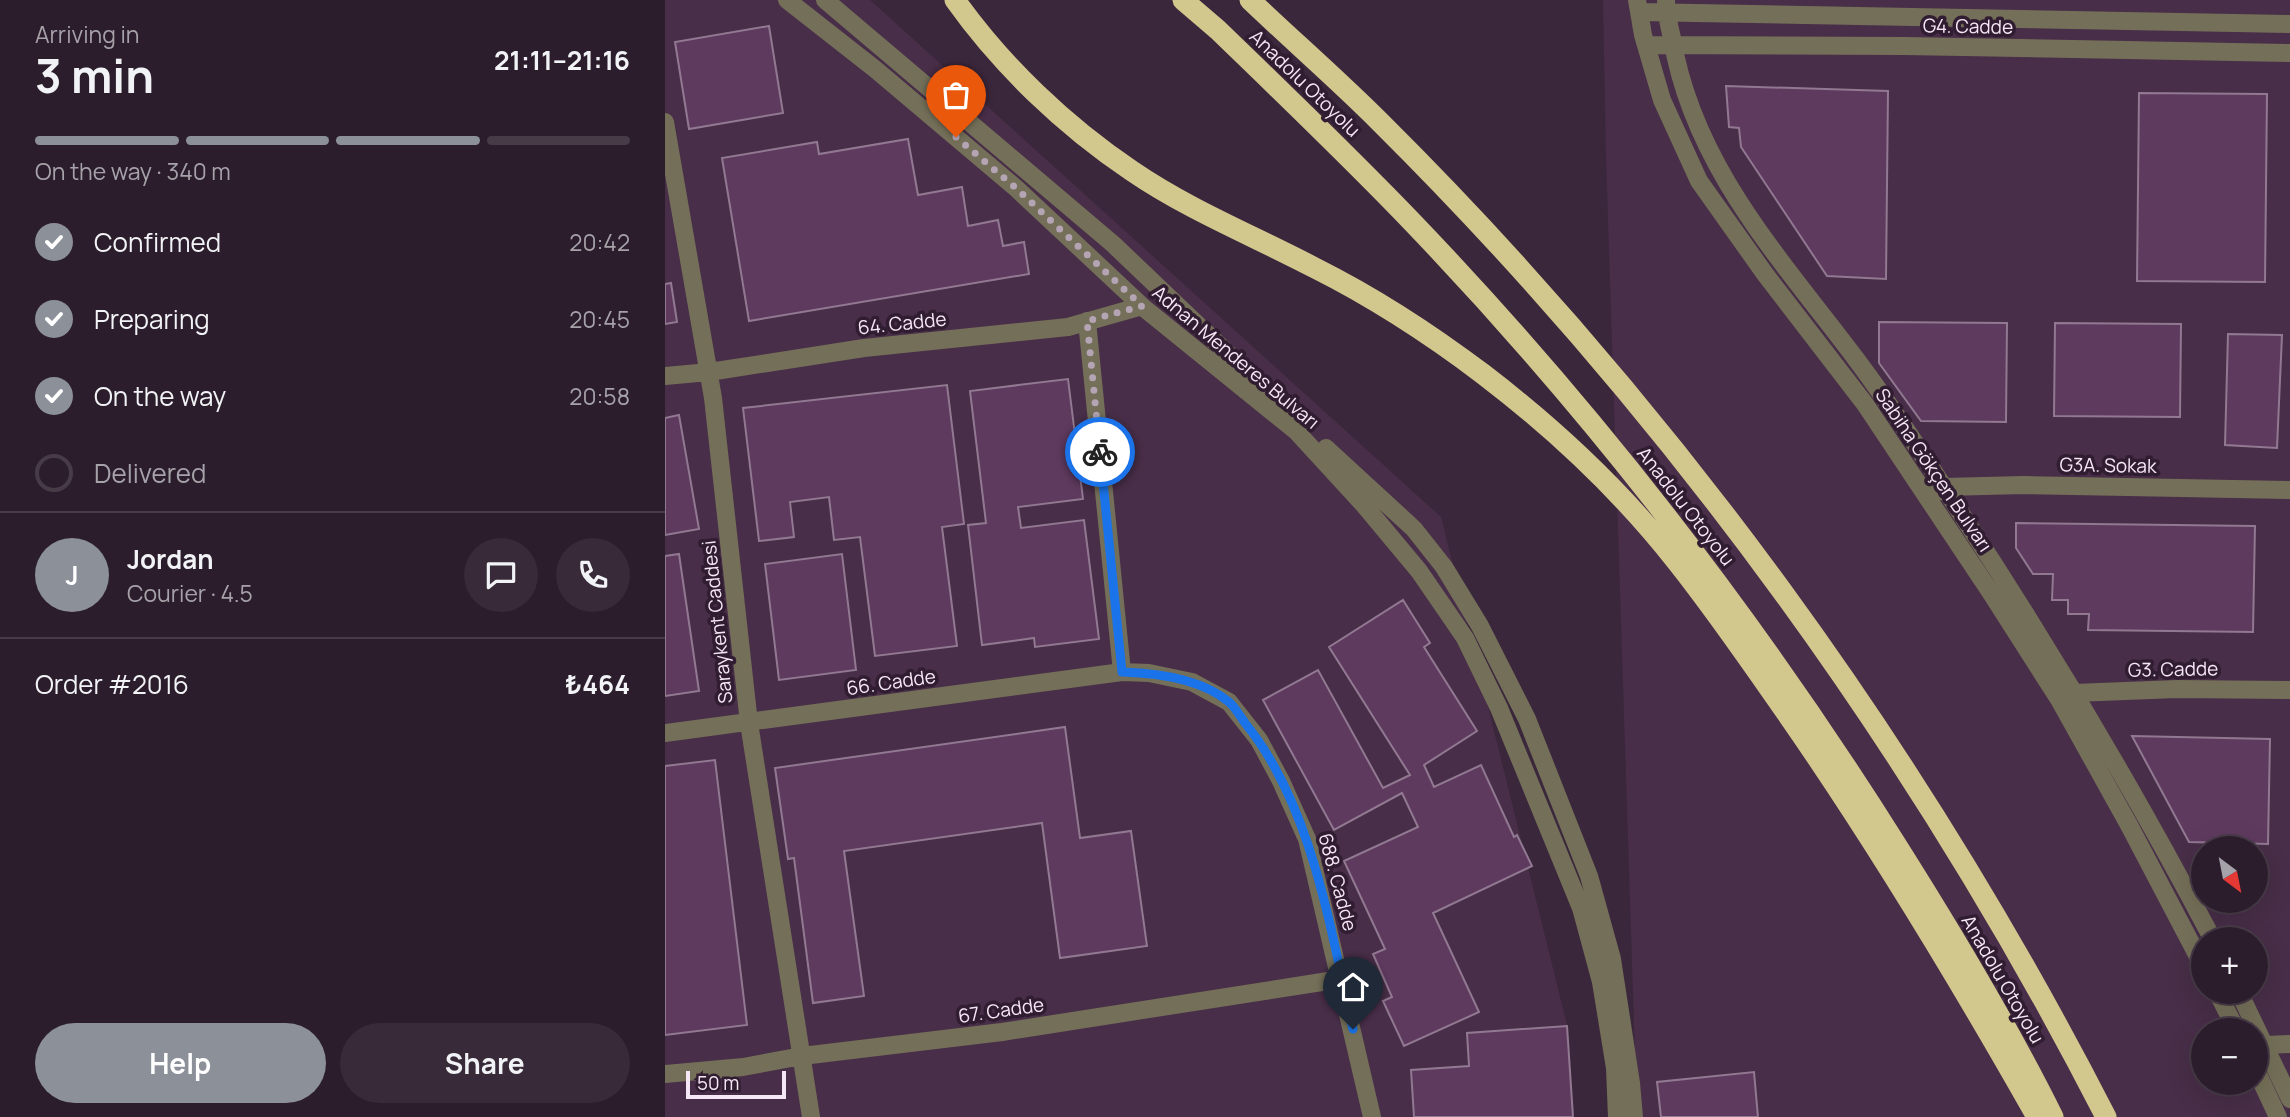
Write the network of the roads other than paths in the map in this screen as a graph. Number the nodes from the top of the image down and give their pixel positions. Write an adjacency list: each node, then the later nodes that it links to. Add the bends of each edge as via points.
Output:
1 (787, 0): 13 (street, Adnan Menderes Bulvarı, via 1017,189)
2 (825, 0): 38 (street, via 1113,244 1395,509 1444,567 1527,719 1588,876 1612,959)
3 (955, 0): 39 (highway, via 1031,88 1082,135 1133,172 1207,215 1375,300 1422,330 1525,407 1601,476 1676,561 1806,741 1929,930)
4 (1183, 0): 40 (highway, Anadolu Otoyolu, via 1416,226 1665,514 1760,640 1863,792 1995,1008)
5 (1250, 0): 41 (highway, Anadolu Otoyolu, via 1380,122 1524,274 1641,411 1773,579 1945,832 2039,991)
6 (1638, 6): 7 (street, G4. Cadde); 10 (street, Sabiha Gökçen Bulvarı)
7 (1667, 6): 8 (street, G4. Cadde); 9 (street, Sabiha Gökçen Bulvarı)
8 (2290, 24)
9 (1673, 44): 10 (street, G4. Cadde); 11 (street, G4. Cadde); 17 (street, Sabiha Gökçen Bulvarı, via 1679,76 1722,177)
10 (1646, 45): 19 (street, Sabiha Gökçen Bulvarı, via 1662,100 1699,181 1865,404)
11 (2290, 54)
12 (665, 122): 15 (street, Saraykent Caddesi)
13 (1142, 306): 14 (street, 64. Cadde); 37 (street, Adnan Menderes Bulvarı, via 1296,431 1419,571 1465,638 1499,708 1581,908 1601,982 1615,1069)
14 (1087, 321): 15 (street, 64. Cadde); 20 (street)
15 (709, 372): 16 (street, 64. Cadde); 23 (street, Saraykent Caddesi)
16 (665, 376)
17 (1944, 487): 18 (street, G3A. Sokak); 19 (street); 22 (street, Sabiha Gökçen Bulvarı)
18 (2290, 490)
19 (1928, 497): 22 (street, Sabiha Gökçen Bulvarı)
20 (1122, 672): 23 (street, 66. Cadde); 27 (street, 688. Cadde, via 1192,682 1229,702 1259,740 1307,839)
21 (2290, 690): 22 (street, G3. Cadde, via 2177,689)
22 (2067, 697): 25 (street, Sabiha Gökçen Bulvarı, via 2159,840); 26 (street, Sabiha Gökçen Bulvarı)
23 (749, 723): 24 (street, 66. Cadde); 30 (street, Saraykent Caddesi)
24 (665, 733)
25 (2206, 927)
26 (2191, 943)
27 (1341, 979): 30 (street, 67. Cadde, via 1002,1031); 36 (street, 688. Cadde)
28 (2290, 1044): 29 (street)
29 (2268, 1046)
30 (802, 1056): 32 (street, 67. Cadde); 35 (street, Saraykent Caddesi)
31 (2268, 1060): 34 (street)
32 (665, 1074)
33 (2268, 1095): 42 (street)
34 (2290, 1099)
35 (811, 1117)
36 (1372, 1117)
37 (1617, 1117)
38 (1634, 1117)
39 (2037, 1117)
40 (2053, 1117)
41 (2106, 1117)
42 (2278, 1117)

